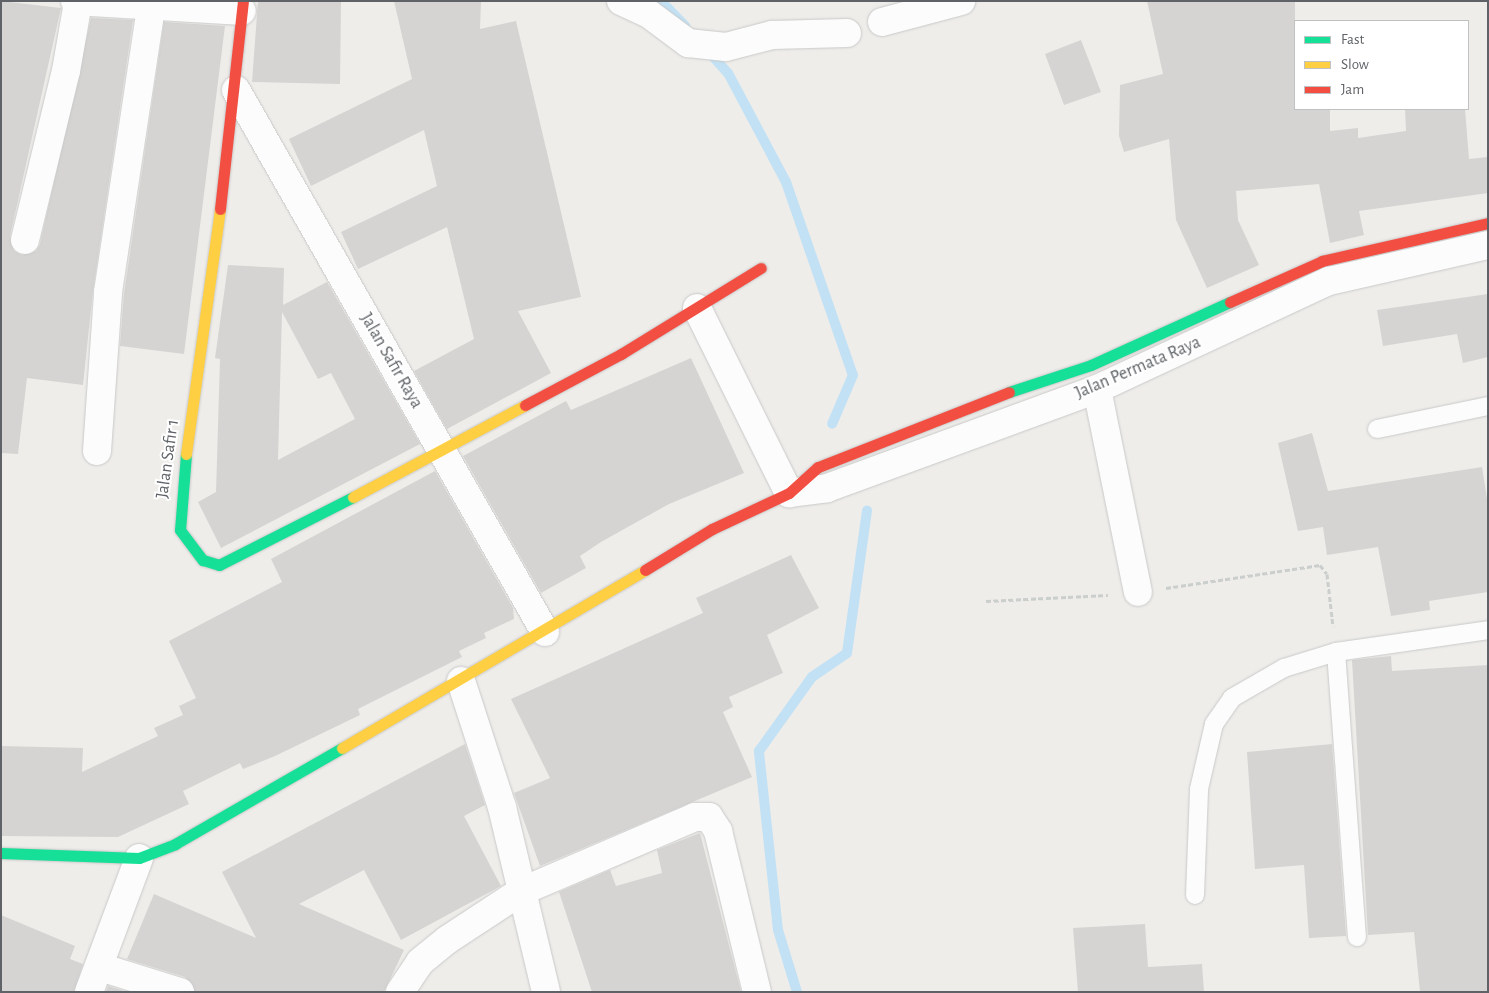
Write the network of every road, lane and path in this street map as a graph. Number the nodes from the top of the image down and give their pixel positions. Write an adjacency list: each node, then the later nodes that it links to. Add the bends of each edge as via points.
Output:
1 (621, 1): 7 (street, via 649,14 688,43 726,47 772,35)
2 (961, 1): 6 (street)
3 (76, 2): 4 (street); 10 (street, via 66,71)
4 (151, 6): 5 (street); 17 (street, via 108,292)
5 (242, 6): 8 (street, Jalan Safir 1)
6 (882, 22)
7 (847, 33)
8 (236, 90): 18 (street, Jalan Safir Raya); 18 (street, Jalan Safir 1, via 178,512 180,530 203,560 219,565 236,560)
9 (1488, 223): 19 (street, via 1322,261 1091,365 998,396 818,467)
10 (24, 240)
11 (1488, 245): 14 (street, Jalan Permata Raya, via 1329,281)
12 (761, 268): 13 (street, Jalan Safir 1)
13 (697, 308): 18 (street, Jalan Safir 1); 19 (street)
14 (1098, 388): 19 (street, Jalan Permata Raya, via 827,488); 20 (street)
15 (1488, 406): 16 (lane)
16 (1377, 429)
17 (97, 451)
18 (443, 451): 23 (street, Jalan Safir Raya)
19 (789, 493): 23 (street, via 712,529)
20 (1138, 592): 21 (path); 24 (path, via 1320,565 1327,574)
21 (986, 601)
22 (1488, 630): 24 (lane)
23 (545, 632): 25 (street)
24 (1336, 652): 29 (lane, via 1284,668 1232,698 1214,724 1199,789); 30 (lane)
25 (461, 681): 27 (street, via 236,812); 28 (street, via 502,807)
26 (1, 853): 27 (street)
27 (139, 858): 31 (street)
28 (520, 892): 34 (street, via 447,940 420,962); 35 (street); 36 (street, via 695,817 710,817 718,831)
29 (1195, 895)
30 (1357, 937)
31 (100, 967): 32 (street); 33 (street)
32 (89, 992)
33 (180, 992)
34 (400, 992)
35 (546, 992)
36 (757, 992)

